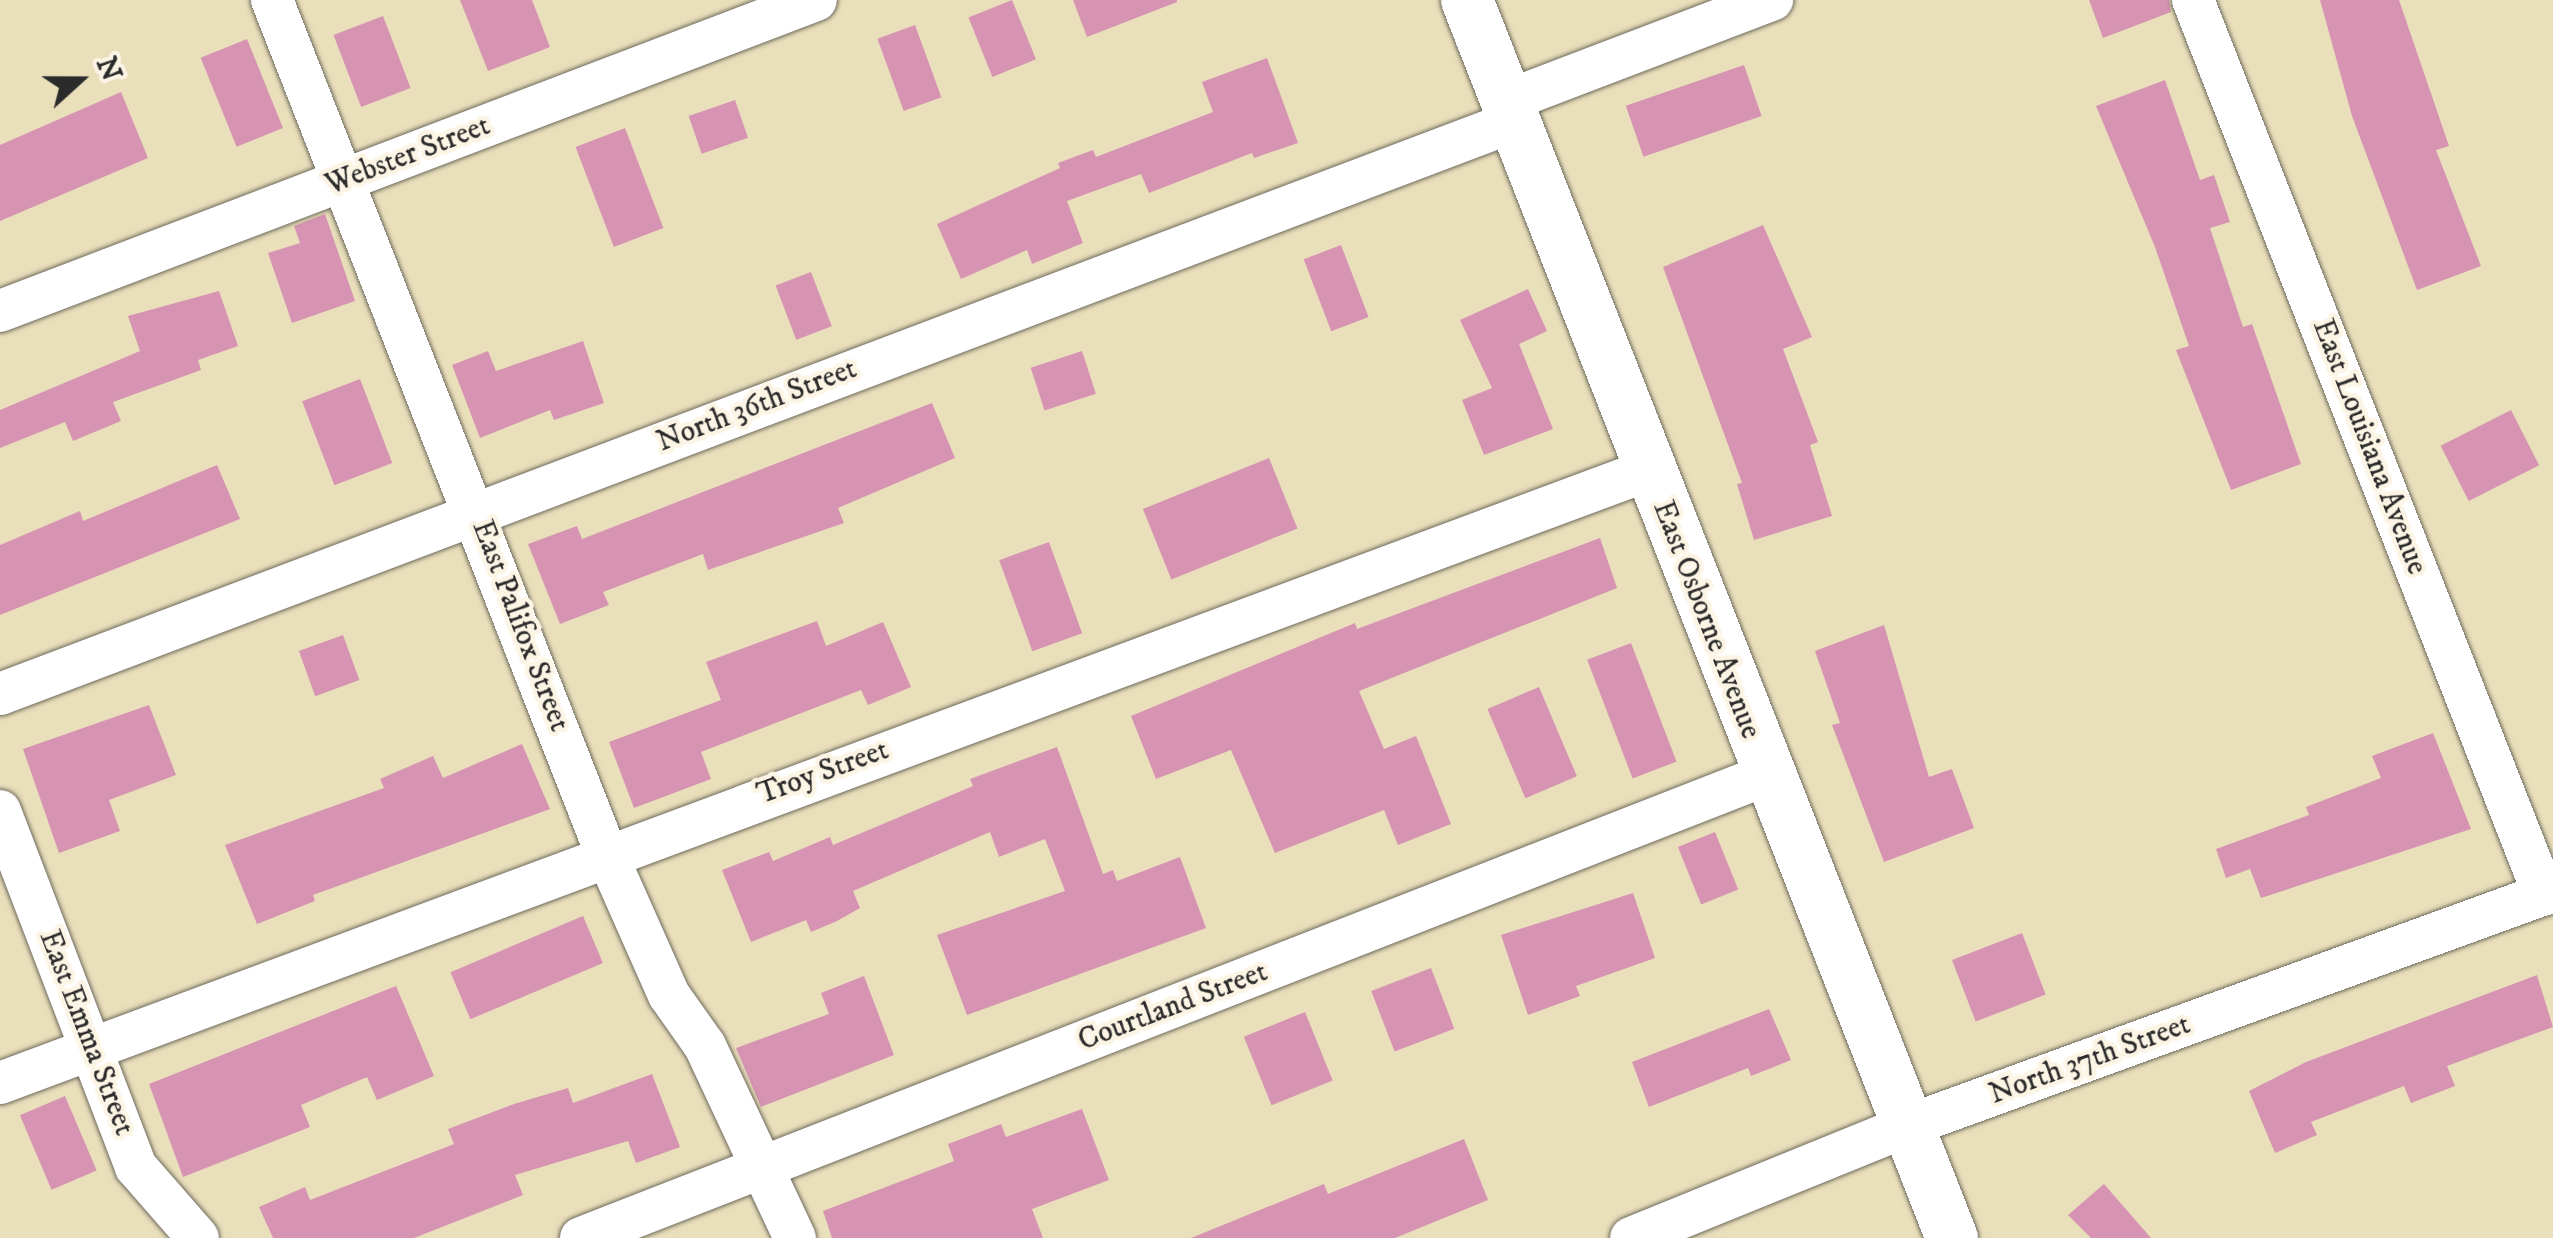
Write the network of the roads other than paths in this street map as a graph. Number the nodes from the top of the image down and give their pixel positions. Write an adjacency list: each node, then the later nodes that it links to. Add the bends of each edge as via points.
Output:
1 (272, 0): 7 (street, East Palifox Street)
2 (816, 0): 7 (street, Webster Street)
3 (1467, 0): 6 (street, East Osborne Avenue)
4 (1772, 0): 6 (street, North 36th Street)
5 (2192, 0): 15 (street, East Louisiana Avenue)
6 (1511, 111): 9 (street, East Osborne Avenue); 10 (street, North 36th Street)
7 (343, 181): 8 (street, Webster Street); 10 (street, East Palifox Street)
8 (0, 311)
9 (1648, 470): 12 (street, East Osborne Avenue); 14 (street, Troy Street)
10 (478, 512): 11 (street, North 36th Street); 14 (street, East Palifox Street)
11 (0, 694)
12 (1766, 775): 18 (street, East Osborne Avenue); 19 (street, Courtland Street)
13 (0, 812): 16 (street, East Emma Street)
14 (606, 853): 16 (street, Troy Street); 19 (street, East Palifox Street, via 669,995 705,1046)
15 (2549, 893): 18 (street, North 37th Street)
16 (94, 1047): 17 (street, Troy Street); 20 (street, East Emma Street, via 136,1167)
17 (0, 1083)
18 (1908, 1126): 23 (street, North 37th Street); 24 (street, East Osborne Avenue)
19 (766, 1166): 21 (street, Courtland Street); 22 (street, East Palifox Street)
20 (198, 1238)
21 (580, 1238)
22 (796, 1238)
23 (1630, 1238)
24 (1952, 1238)

